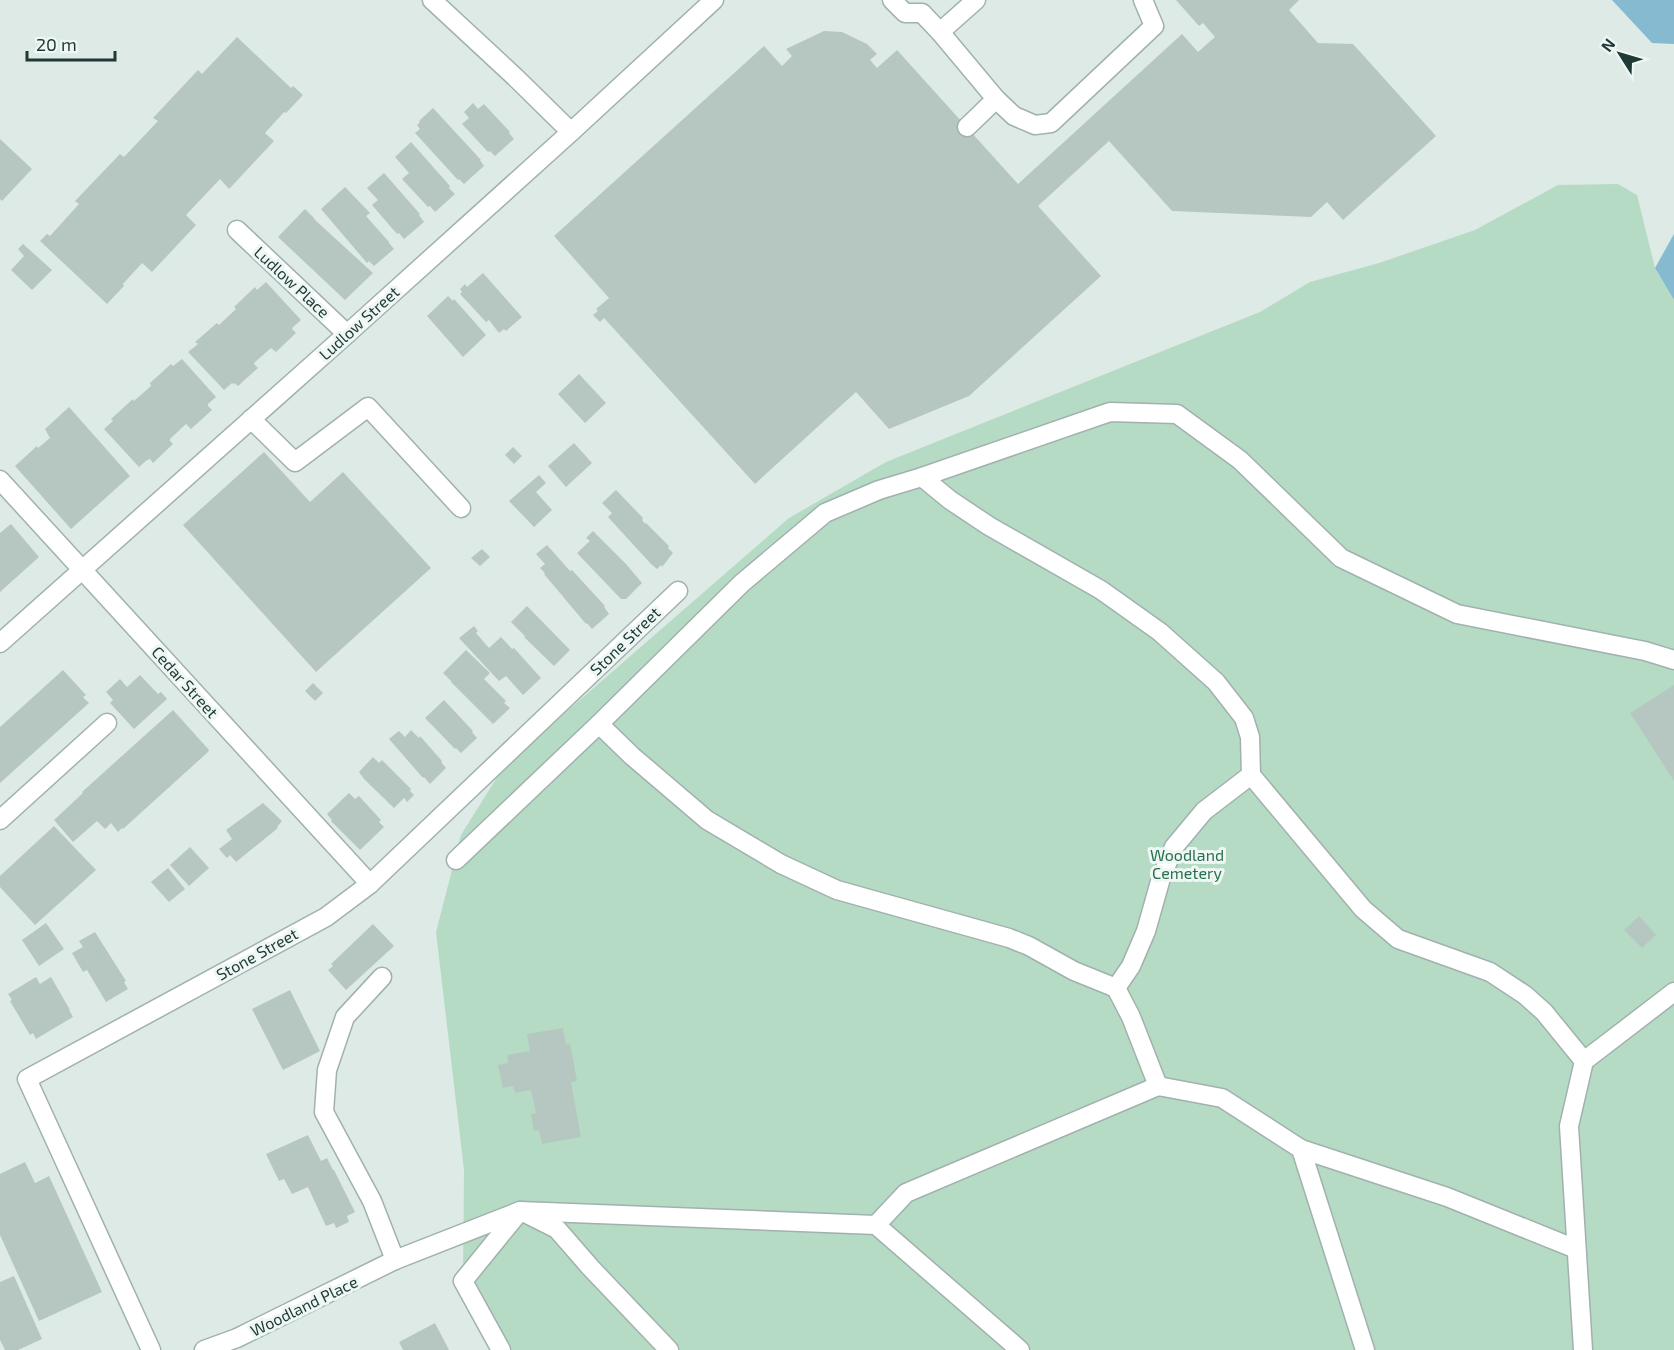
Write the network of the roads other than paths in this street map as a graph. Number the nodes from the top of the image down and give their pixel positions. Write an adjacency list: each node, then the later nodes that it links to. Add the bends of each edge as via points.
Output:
1 (432, 0): 10 (street)
2 (714, 0): 10 (street, Ludlow Street)
3 (892, 0): 6 (street, via 905,13)
4 (976, 0): 7 (street)
5 (1143, 0): 8 (street, via 1154,26 1051,123 1035,126 1014,116)
6 (922, 7): 7 (street)
7 (940, 32): 8 (street)
8 (996, 99): 9 (street)
9 (967, 127)
10 (571, 132): 12 (street, Ludlow Street)
11 (237, 230): 12 (street, Ludlow Place)
12 (347, 334): 13 (street, Ludlow Street)
13 (251, 419): 16 (street, via 295,462 368,407); 17 (street, Ludlow Street)
14 (922, 477): 20 (street, via 1110,412 1177,414 1240,460 1341,558 1457,614); 22 (street, via 825,513 742,583); 23 (street, via 989,526 1101,590 1160,632 1216,682 1244,718 1250,737)
15 (0, 480): 17 (street, Cedar Street)
16 (461, 508)
17 (82, 569): 19 (street, Ludlow Street); 26 (street, Cedar Street)
18 (678, 591): 26 (street, Stone Street)
19 (0, 643)
20 (1674, 660)
21 (107, 723): 24 (street)
22 (599, 724): 25 (street); 28 (street, via 707,820 781,864 837,890 1009,938)
23 (1251, 775): 28 (street, via 1204,811 1174,847 1146,931 1131,966); 30 (street, via 1364,909 1398,939 1490,972 1544,1012)
24 (0, 820)
25 (456, 860)
26 (370, 884): 38 (street, Stone Street, via 326,917 27,1079)
27 (382, 978): 36 (street, via 345,1017 327,1070 324,1112 372,1201)
28 (1116, 988): 31 (street)
29 (1674, 992): 30 (street)
30 (1584, 1061): 35 (street, via 1569,1126)
31 (1158, 1086): 32 (street, via 1222,1098); 34 (street, via 906,1193)
32 (1301, 1149): 35 (street, via 1447,1197); 43 (street)
33 (520, 1211): 34 (street); 36 (street, Woodland Place); 40 (street, via 463,1281); 41 (street, via 557,1229)
34 (876, 1225): 42 (street)
35 (1576, 1249): 44 (street)
36 (395, 1260): 37 (street, Woodland Place)
37 (241, 1344): 39 (street, Woodland Place)
38 (151, 1350)
39 (204, 1350)
40 (501, 1350)
41 (669, 1350)
42 (1020, 1350)
43 (1365, 1350)
44 (1583, 1350)

